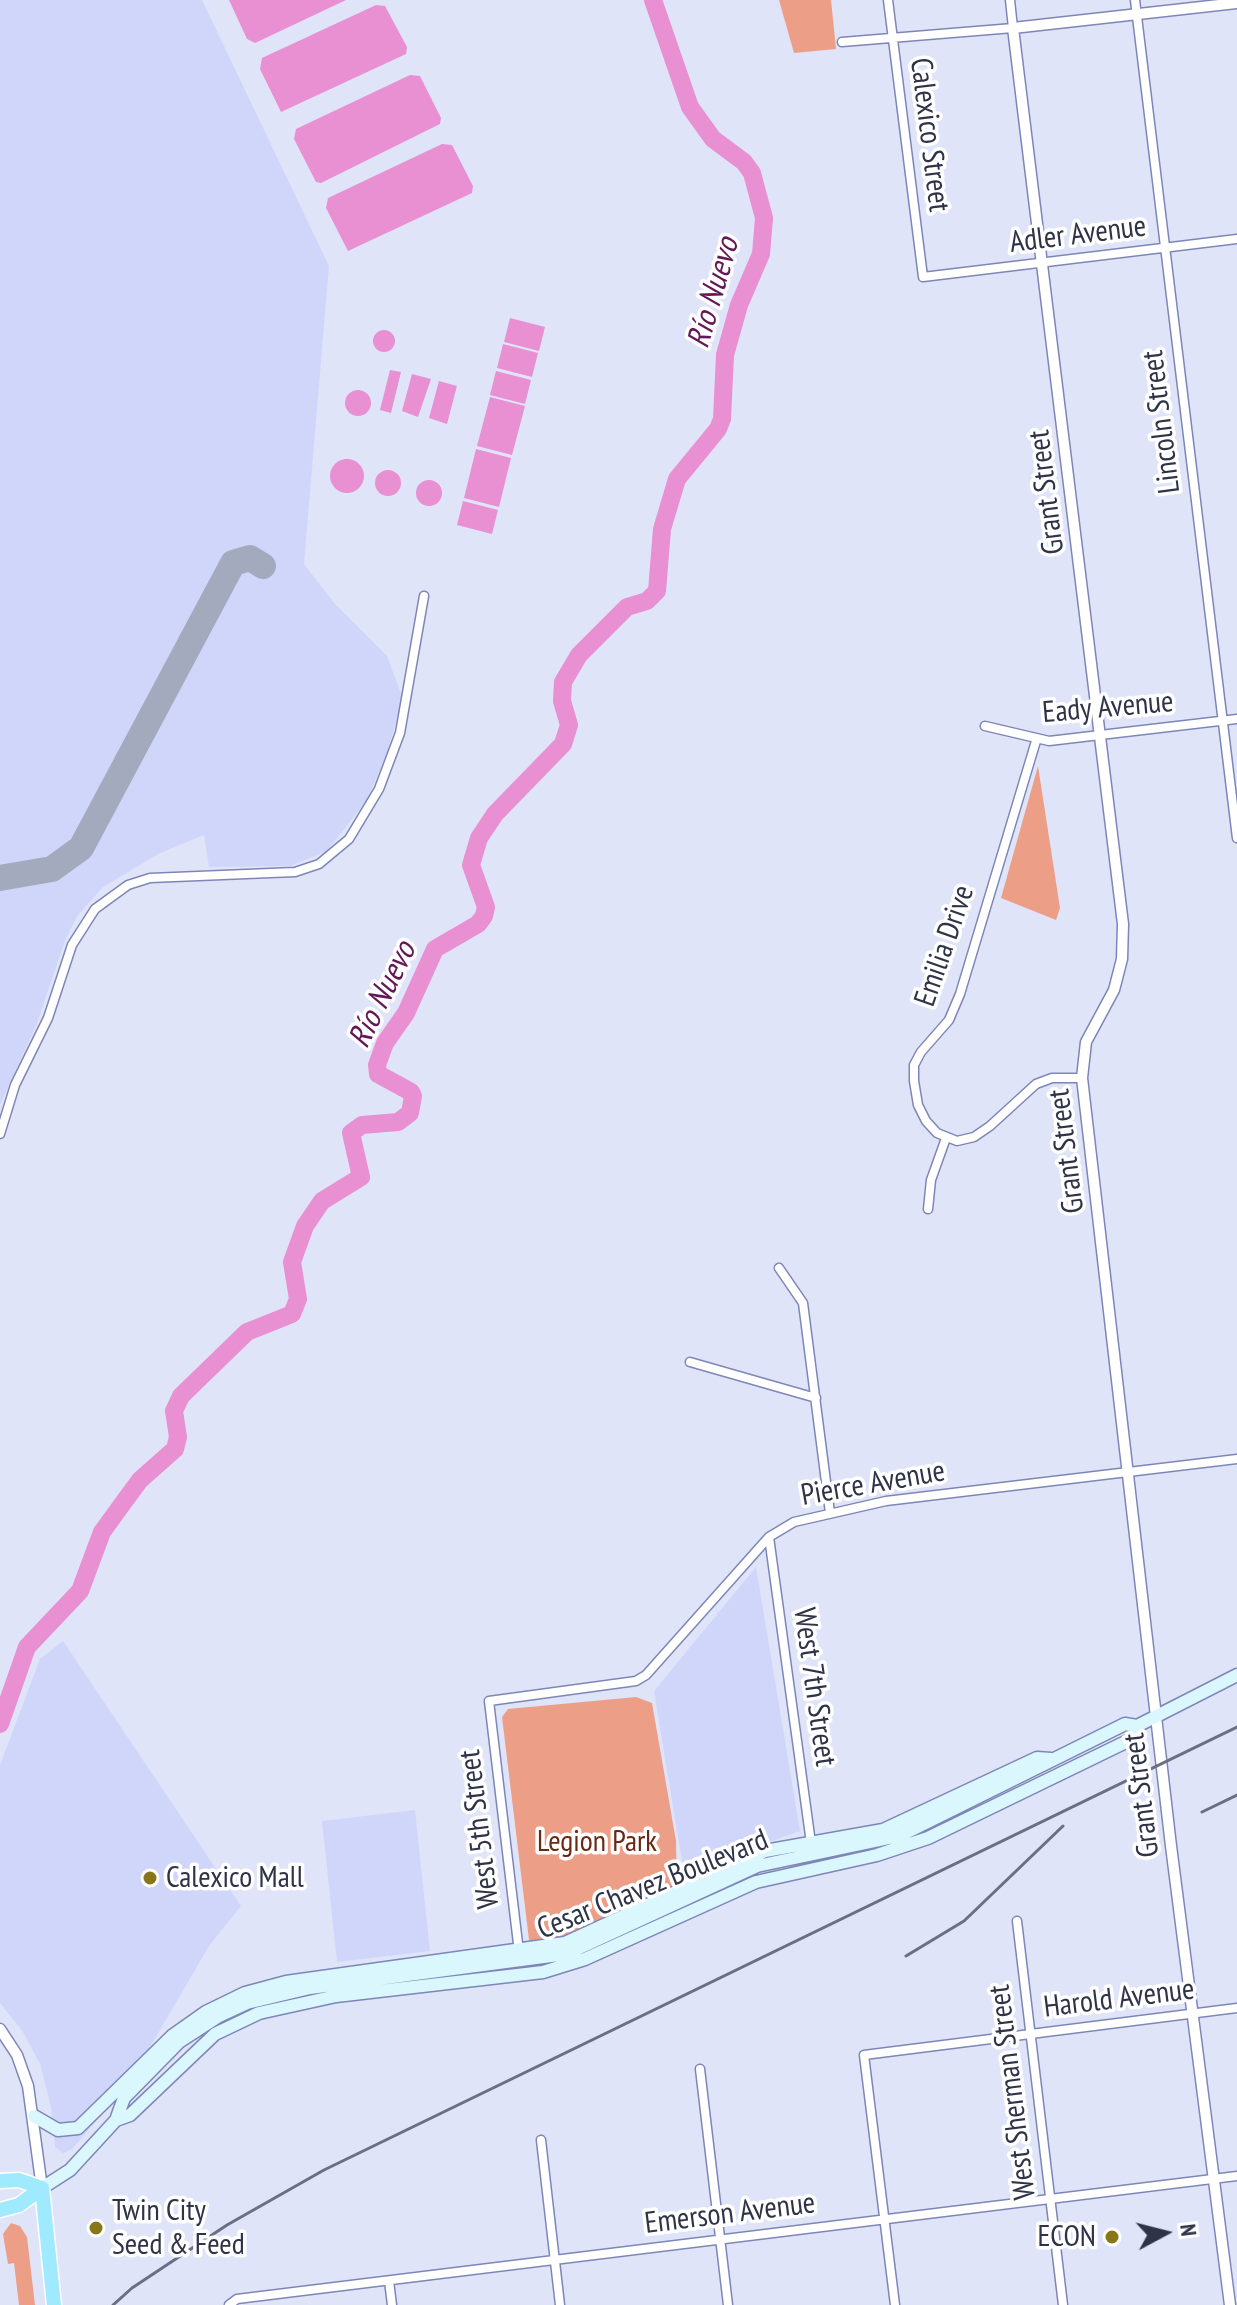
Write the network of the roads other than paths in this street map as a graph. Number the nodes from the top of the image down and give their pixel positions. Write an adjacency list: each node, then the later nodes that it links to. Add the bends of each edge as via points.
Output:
1 (888, 0): 7 (street, Calexico Street)
2 (1010, 0): 6 (street, Grant Street)
3 (1135, 0): 5 (street, Lincoln Street)
4 (1237, 3): 5 (street)
5 (1136, 16): 6 (street); 10 (street, Lincoln Street)
6 (1013, 28): 7 (street); 11 (street, Grant Street)
7 (893, 39): 8 (street); 12 (street, Calexico Street)
8 (842, 42)
9 (1237, 239): 10 (street, Adler Avenue)
10 (1166, 249): 11 (street, Adler Avenue); 15 (street, Lincoln Street)
11 (1043, 263): 12 (street, Adler Avenue); 17 (street, Grant Street)
12 (923, 277)
13 (424, 596): 21 (street, via 400,733 379,789 349,839 334,855 295,872 150,878 128,885 95,909 72,945)
14 (1237, 719): 15 (street, Eady Avenue)
15 (1223, 721): 17 (street, Eady Avenue); 19 (street, Lincoln Street)
16 (985, 726): 18 (street, Eady Avenue)
17 (1100, 736): 18 (street, Eady Avenue); 20 (street, Grant Street, via 1123,924 1122,959 1114,990 1086,1042)
18 (1036, 741): 22 (street, Emilia Drive, via 960,994 949,1020 914,1065 918,1105 926,1121)
19 (1237, 838)
20 (1082, 1078): 22 (street, via 1036,1084 974,1137); 28 (street, Grant Street)
21 (0, 1134)
22 (946, 1138): 23 (street, via 931,1180)
23 (928, 1209)
24 (779, 1268): 26 (street, via 803,1303)
25 (690, 1362): 26 (street)
26 (816, 1398): 29 (street)
27 (1237, 1459): 28 (street, Pierce Avenue)
28 (1129, 1473): 29 (street, Pierce Avenue, via 886,1501); 33 (street, Grant Street)
29 (830, 1513): 30 (street, Pierce Avenue, via 794,1522)
30 (769, 1537): 32 (street, Pierce Avenue, via 636,1681); 36 (street, West 7th Street)
31 (1237, 1675): 33 (main road, Cesar Chavez Boulevard)
32 (489, 1701): 38 (street, West 5th Street)
33 (1157, 1715): 34 (main road, Cesar Chavez Boulevard); 40 (street, Grant Street)
34 (1137, 1726): 35 (main road, Cesar Chavez Boulevard, via 1125,1724); 45 (main road, Cesar Chavez Boulevard, via 1134,1738 928,1838 756,1882 585,1959 543,1972 336,1996 259,2013 215,2034 130,2115)
35 (1054, 1759): 36 (main road, via 1037,1758 883,1830); 45 (main road, Cesar Chavez Boulevard, via 899,1836 757,1866 566,1954 310,1988 247,2003 179,2042 124,2098)
36 (811, 1843): 38 (main road, via 765,1851 593,1933)
37 (1017, 1921): 42 (street, West Sherman Street)
38 (519, 1952): 44 (main road, via 313,1977 245,1993 172,2036 78,2128 58,2130)
39 (1237, 2008): 40 (street, Harold Avenue)
40 (1194, 2013): 42 (street, Harold Avenue); 48 (street, Grant Street)
41 (0, 2029): 44 (street, via 23,2070)
42 (1031, 2034): 51 (street, West Sherman Street); 53 (street, Harold Avenue, via 864,2055)
43 (700, 2069): 54 (street)
44 (34, 2116): 50 (street)
45 (116, 2120): 50 (main road, Cesar Chavez Boulevard, via 70,2170)
46 (541, 2140): 55 (street)
47 (1237, 2176): 48 (street, Emerson Avenue)
48 (1214, 2178): 51 (street, Emerson Avenue); 64 (street, Grant Street)
49 (0, 2181): 50 (highway, via 19,2180)
50 (42, 2188): 52 (highway, Cesar Chavez Boulevard, via 21,2204); 58 (highway)
51 (1050, 2199): 53 (street, Emerson Avenue); 63 (street, West Sherman Street)
52 (0, 2210)
53 (884, 2219): 54 (street, Emerson Avenue); 62 (street)
54 (721, 2239): 55 (street, Emerson Avenue); 61 (street)
55 (555, 2260): 56 (street, Emerson Avenue); 60 (street)
56 (389, 2281): 57 (street, Emerson Avenue); 59 (street)
57 (229, 2304)
58 (54, 2305)
59 (392, 2305)
60 (560, 2305)
61 (728, 2305)
62 (895, 2305)
63 (1063, 2305)
64 (1230, 2305)

